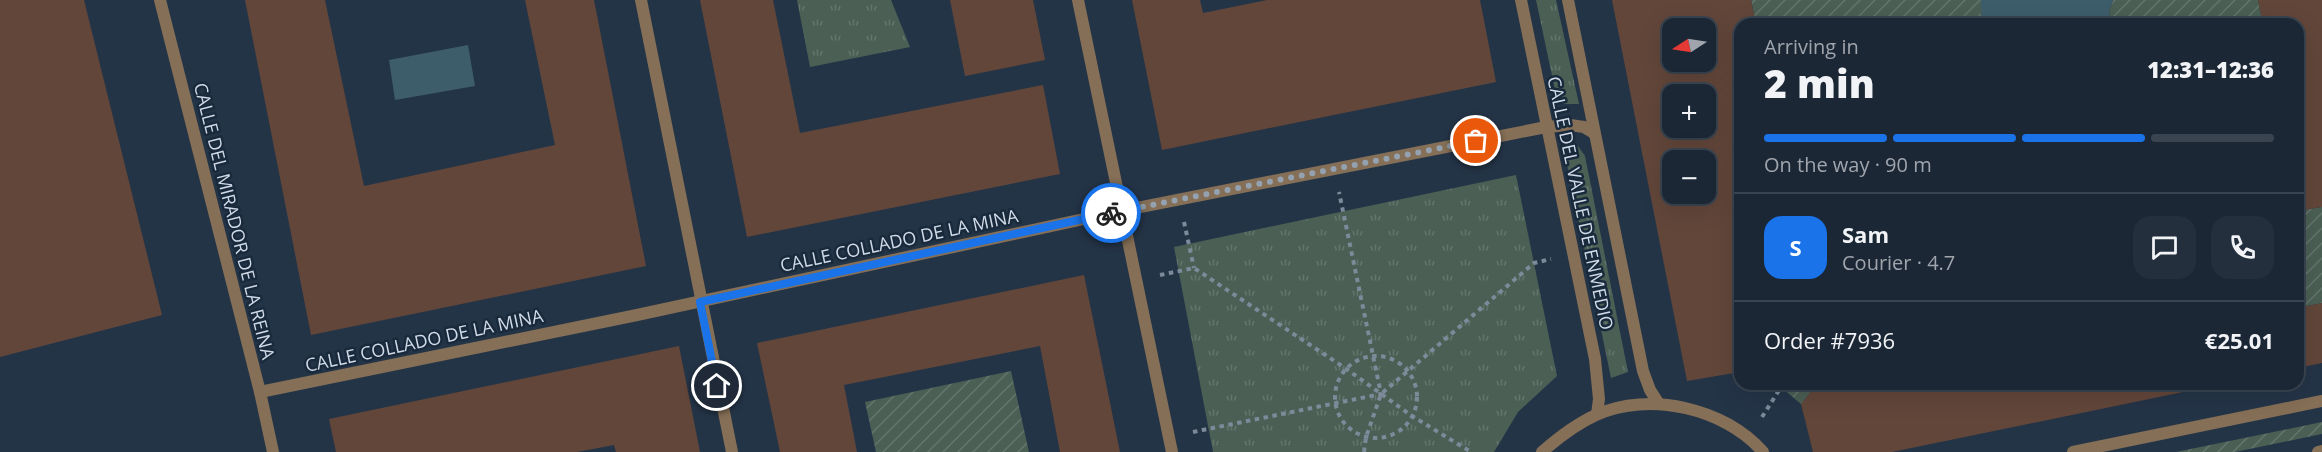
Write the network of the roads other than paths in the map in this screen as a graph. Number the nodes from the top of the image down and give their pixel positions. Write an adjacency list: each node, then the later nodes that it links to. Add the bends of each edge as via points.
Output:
1 (160, 0): 10 (street, CALLE DEL MIRADOR DE LA REINA)
2 (641, 0): 9 (street)
3 (1078, 0): 8 (street)
4 (1521, 0): 6 (street, CALLE DEL VALLE DE ENMEDIO)
5 (1568, 0): 7 (street, CALLE DEL VALLE DE ENMEDIO)
6 (1546, 127): 7 (street, CALLE COLLADO DE LA MINA, via 1570,125); 8 (street, CALLE COLLADO DE LA MINA); 13 (street, CALLE DEL VALLE DE ENMEDIO, via 1598,381)
7 (1594, 133): 12 (street, CALLE DEL VALLE DE ENMEDIO, via 1643,371)
8 (1121, 211): 9 (street, CALLE COLLADO DE LA MINA); 18 (street)
9 (700, 302): 10 (street, CALLE COLLADO DE LA MINA); 17 (street)
10 (260, 392): 16 (street, CALLE DEL MIRADOR DE LA REINA)
11 (2322, 401): 14 (street)
12 (1659, 404): 13 (street); 20 (street, via 1725,422)
13 (1597, 414): 19 (street)
14 (2093, 450): 21 (street)
15 (2322, 451): 22 (street)
16 (273, 452)
17 (732, 452)
18 (1172, 452)
19 (1542, 452)
20 (1763, 452)
21 (2073, 452)
22 (2318, 452)

